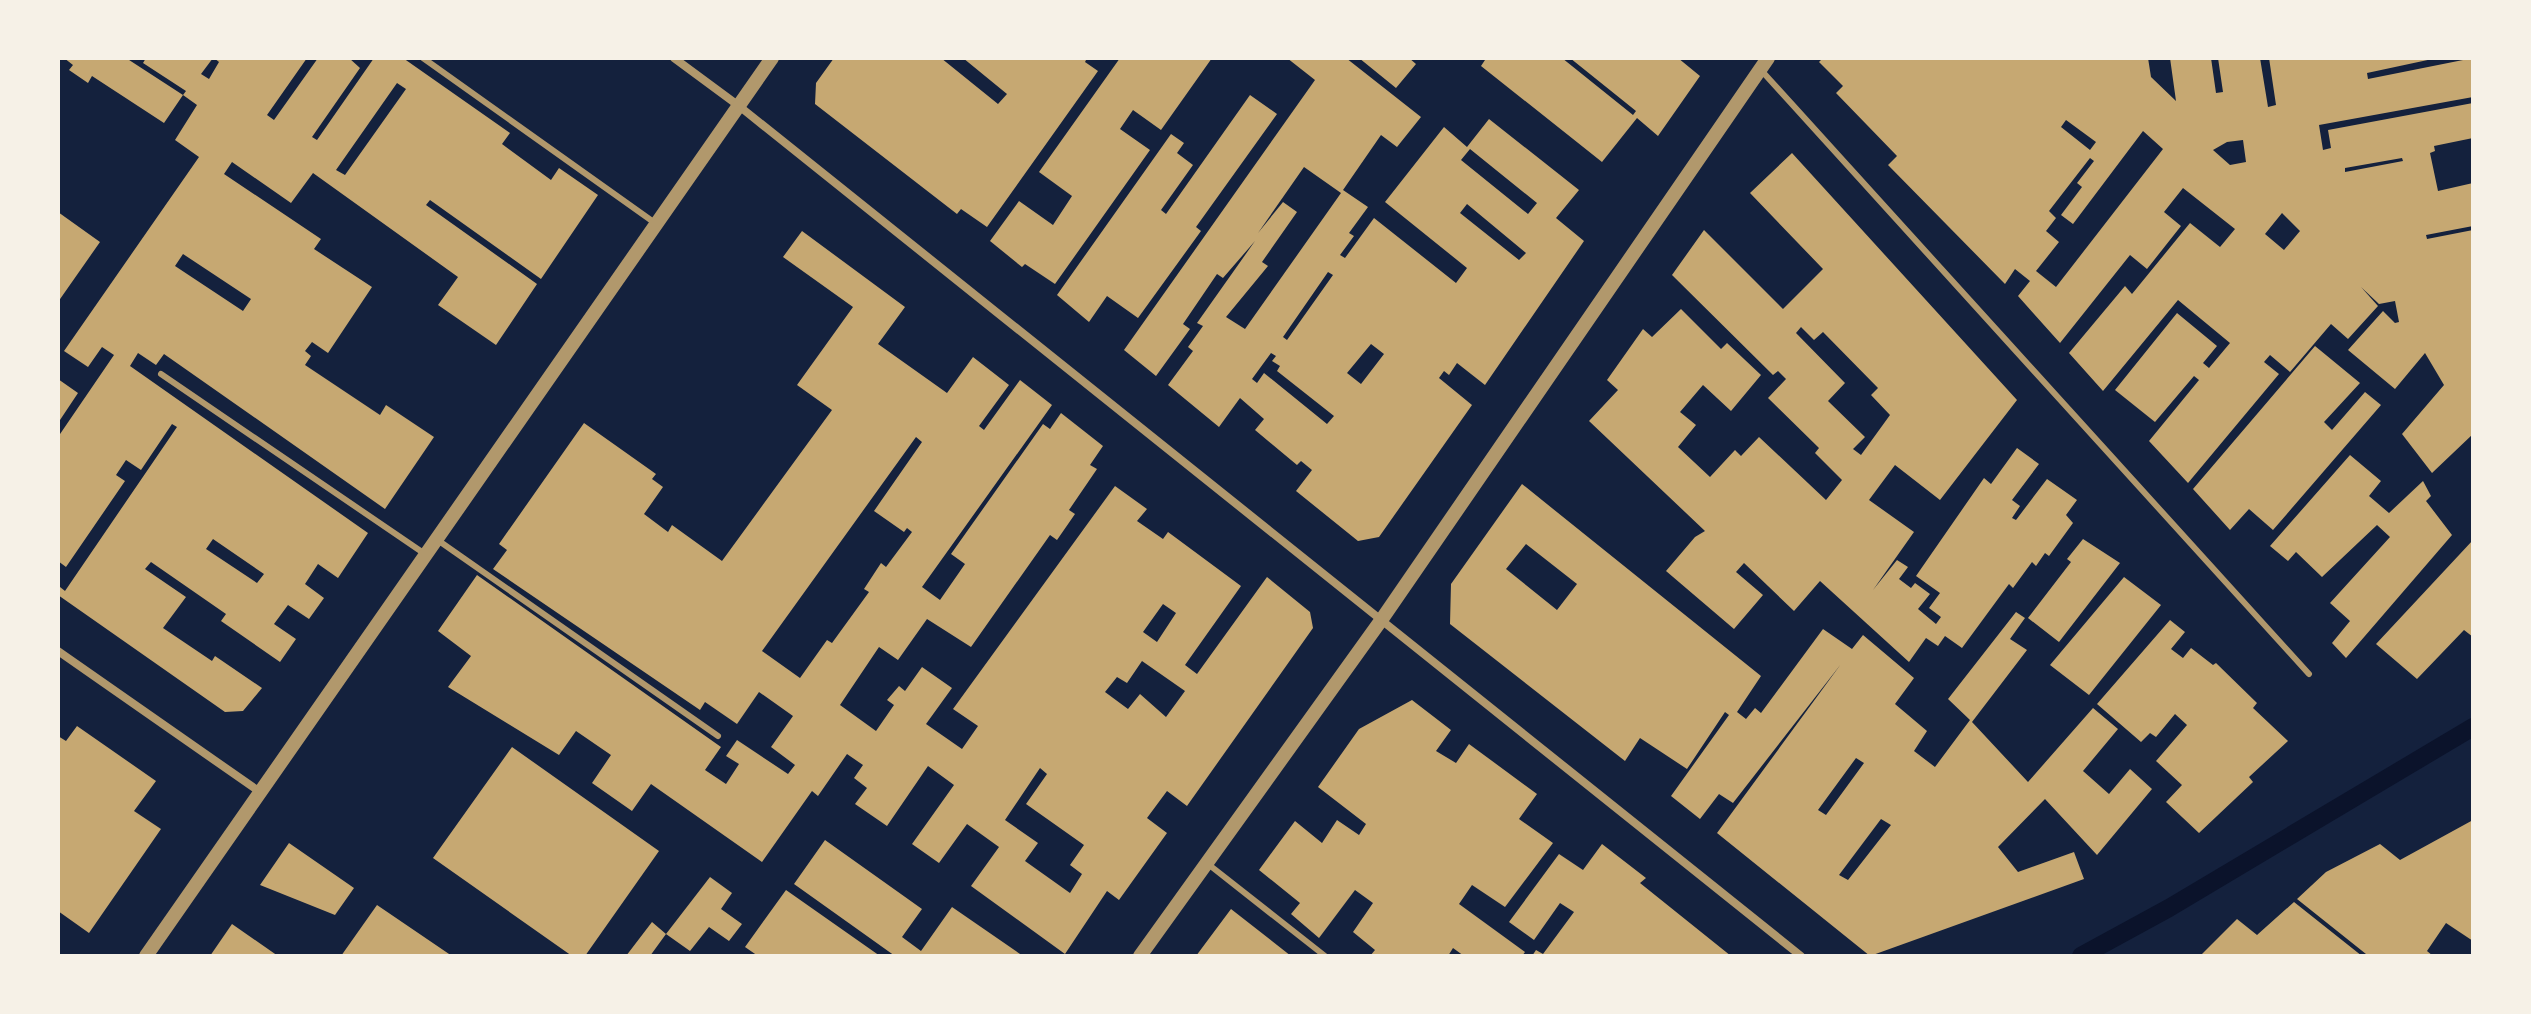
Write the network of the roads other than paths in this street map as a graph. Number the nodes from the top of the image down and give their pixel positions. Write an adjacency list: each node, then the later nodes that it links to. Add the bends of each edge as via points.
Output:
1 (423, 58): 6 (lane)
2 (674, 58): 5 (street)
3 (772, 58): 5 (street)
4 (1764, 63): 10 (street); 12 (lane)
5 (739, 106): 6 (street); 10 (street)
6 (656, 224): 8 (street)
7 (161, 374): 9 (lane)
8 (436, 539): 9 (street); 13 (lane)
9 (425, 554): 14 (street)
10 (1382, 619): 15 (street); 19 (street)
11 (58, 651): 14 (street)
12 (2309, 674)
13 (718, 736)
14 (260, 792): 16 (street)
15 (1206, 862): 17 (street); 18 (lane)
16 (146, 956)
17 (1140, 956)
18 (1325, 956)
19 (1801, 956)

